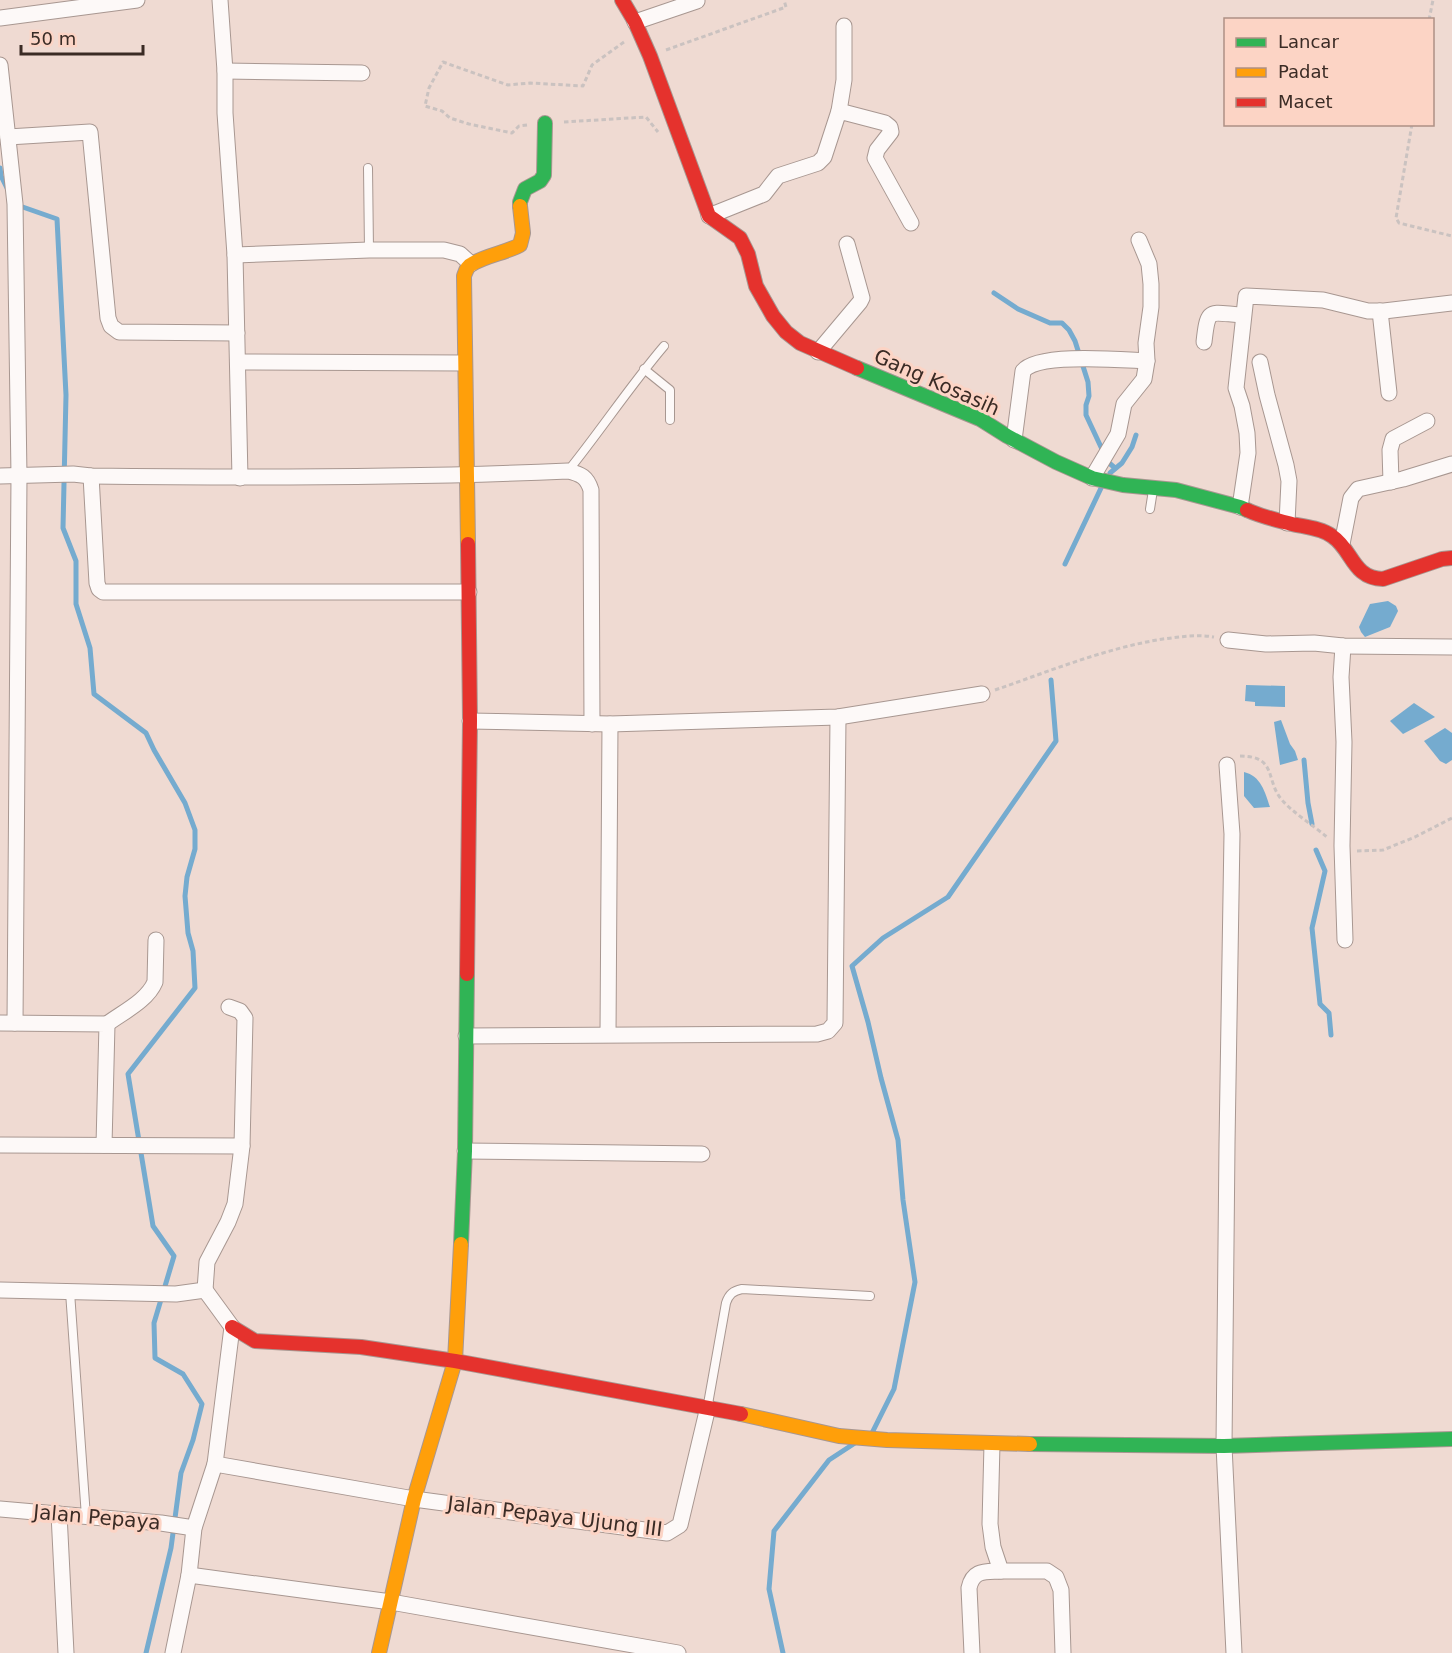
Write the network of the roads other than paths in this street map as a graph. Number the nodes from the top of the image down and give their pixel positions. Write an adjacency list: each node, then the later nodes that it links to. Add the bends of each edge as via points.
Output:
1 (137, 0): 5 (street)
2 (220, 0): 9 (street)
3 (622, 0): 7 (street)
4 (697, 1): 7 (street)
5 (0, 18)
6 (844, 26): 11 (street, via 844,80)
7 (637, 27): 15 (street)
8 (0, 65): 13 (street)
9 (225, 71): 10 (street); 20 (street)
10 (362, 73)
11 (839, 111): 15 (street, via 818,164 778,176 764,194); 16 (street, via 890,127 891,132 875,158)
12 (545, 123): 21 (street, via 544,174 540,181 525,189 520,202 520,245)
13 (8, 137): 25 (street, via 90,132 108,318 114,330); 41 (street, via 15,204)
14 (368, 168): 19 (lane)
15 (709, 216): 28 (street, Gang Kosasih, via 740,238 756,286 773,316 786,332)
16 (911, 223)
17 (1139, 240): 29 (street, via 1149,264 1151,284)
18 (847, 244): 28 (street, via 862,298)
19 (369, 250): 20 (street); 21 (street, via 444,250 460,254)
20 (235, 255): 25 (street)
21 (471, 264): 32 (street, via 464,276)
22 (1452, 303): 23 (street)
23 (1380, 311): 24 (street, via 1323,300 1246,296); 34 (street)
24 (1243, 315): 26 (street, via 1209,315); 48 (street, via 1236,388 1248,453)
25 (237, 333): 30 (street)
26 (1204, 342)
27 (664, 346): 33 (lane)
28 (818, 352): 37 (street, Gang Kosasih, via 969,414)
29 (1147, 361): 37 (street, via 1081,358 1028,366 1023,371); 40 (street, via 1144,379 1124,404 1118,434)
30 (238, 362): 32 (street); 45 (street)
31 (1260, 362): 50 (street, via 1289,482)
32 (464, 363): 43 (street)
33 (644, 369): 35 (lane, via 670,390); 39 (lane)
34 (1389, 393)
35 (670, 420)
36 (1428, 421): 46 (street, via 1393,439)
37 (1014, 440): 40 (street, Gang Kosasih, via 1056,462)
38 (1452, 464): 46 (street)
39 (568, 471): 43 (street); 60 (street, via 584,476 591,490)
40 (1094, 475): 47 (street, Gang Kosasih, via 1123,485)
41 (19, 476): 42 (street); 44 (street); 66 (street)
42 (91, 476): 45 (street); 53 (street, via 97,583 104,592)
43 (467, 476): 45 (street); 53 (street)
44 (0, 477)
45 (240, 478)
46 (1391, 482): 51 (street, via 1354,493)
47 (1154, 487): 48 (street, Gang Kosasih); 49 (lane)
48 (1240, 507): 50 (street, Gang Kosasih)
49 (1150, 509)
50 (1287, 523): 51 (street, Gang Kosasih, via 1322,531)
51 (1342, 544): 52 (street, Gang Kosasih, via 1352,561 1375,579)
52 (1452, 558)
53 (469, 592): 59 (street)
54 (1228, 640): 55 (street)
55 (1343, 646): 56 (street); 64 (street)
56 (1452, 647)
57 (981, 694): 58 (street)
58 (838, 717): 61 (street); 68 (street, via 833,1026 817,1034)
59 (470, 721): 60 (street); 69 (street)
60 (592, 724): 61 (street)
61 (610, 724): 68 (street)
62 (1227, 765): 84 (street, via 1232,834)
63 (156, 940): 67 (street, via 152,988)
64 (1345, 940)
65 (229, 1007): 72 (street, via 240,1011 244,1018)
66 (7, 1023): 67 (street)
67 (107, 1024): 71 (street)
68 (608, 1034): 69 (street)
69 (466, 1036): 73 (street)
70 (0, 1145): 71 (street)
71 (104, 1145): 72 (street)
72 (242, 1146): 76 (street, via 235,1204 207,1262)
73 (465, 1151): 74 (street); 80 (street)
74 (702, 1154)
75 (0, 1290): 77 (street)
76 (205, 1290): 77 (street, via 176,1294); 79 (street)
77 (70, 1292): 89 (lane)
78 (870, 1296): 81 (lane, via 734,1291 726,1303)
79 (232, 1327): 80 (street, via 263,1342 361,1347); 85 (street)
80 (455, 1361): 81 (street); 86 (street)
81 (708, 1407): 83 (street, via 839,1436); 86 (street, Jalan Pepaya Ujung III, via 680,1525 667,1533)
82 (1452, 1439): 84 (street)
83 (992, 1444): 84 (street); 91 (street, via 990,1524)
84 (1224, 1446): 100 (street)
85 (215, 1464): 86 (street, Jalan Pepaya Ujung III); 90 (street)
86 (414, 1498): 93 (street)
87 (0, 1509): 88 (street, Jalan Pepaya)
88 (59, 1514): 89 (street, Jalan Pepaya); 94 (street)
89 (86, 1517): 90 (street, Jalan Pepaya)
90 (188, 1526): 92 (street)
91 (1001, 1571): 98 (street, via 978,1573 970,1581); 99 (street, via 1047,1571 1056,1577 1061,1590)
92 (189, 1575): 93 (street); 95 (street)
93 (391, 1602): 96 (street); 97 (street)
94 (66, 1653)
95 (173, 1653)
96 (380, 1653)
97 (678, 1653)
98 (972, 1653)
99 (1063, 1653)
100 (1234, 1653)

